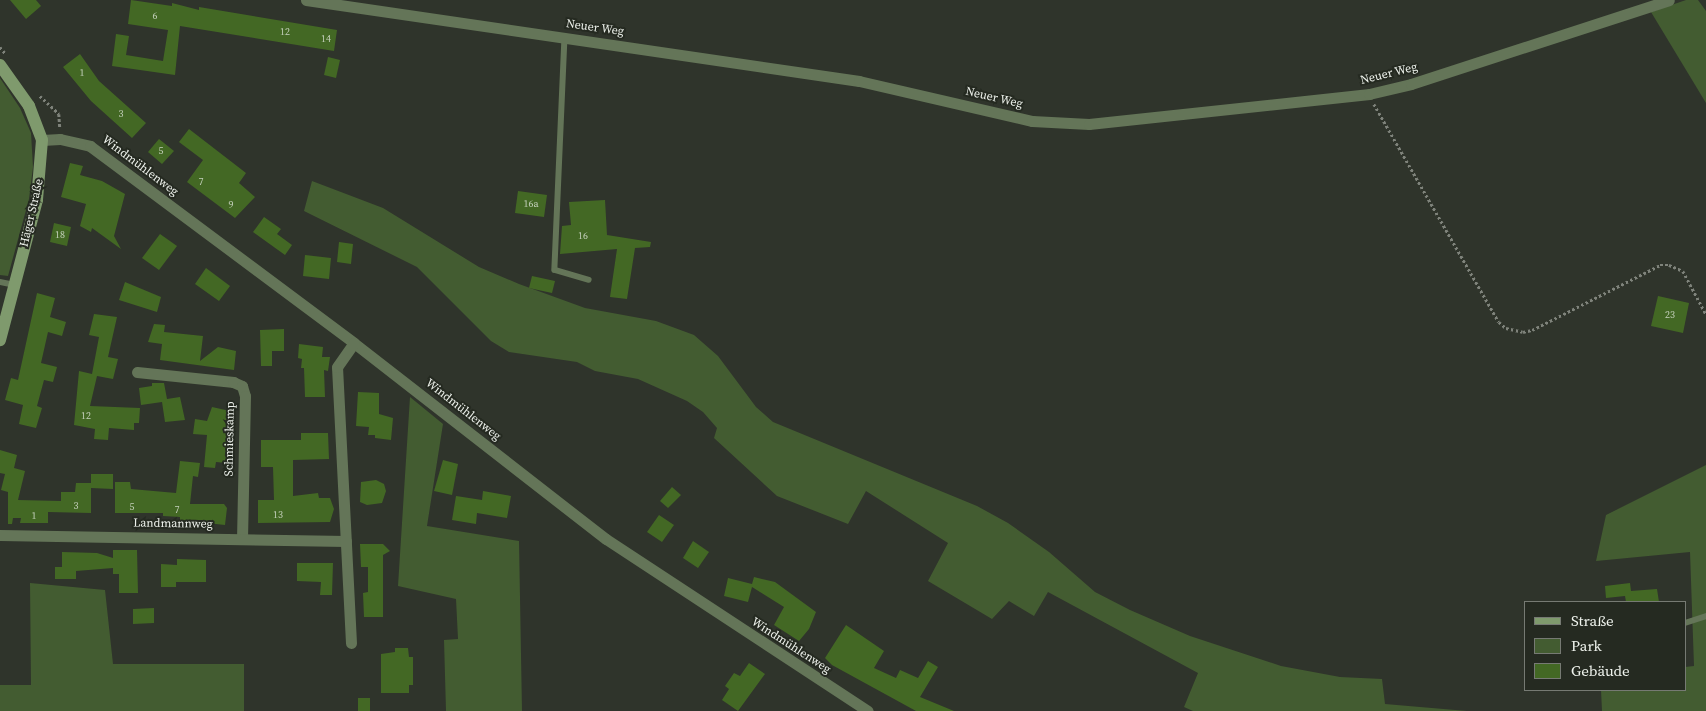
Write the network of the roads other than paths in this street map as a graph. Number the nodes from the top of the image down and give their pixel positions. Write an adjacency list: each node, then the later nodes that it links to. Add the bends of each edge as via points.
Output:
1 (306, 0): 3 (street, Neuer Weg)
2 (1668, 0): 3 (street, Neuer Weg, via 1411,84 1369,94 1119,121 1060,124 1032,121 859,82)
3 (565, 37): 6 (lane, via 555,270)
4 (0, 65): 5 (main road, Häger Straße, via 29,106)
5 (42, 140): 8 (main road, Häger Straße, via 37,200); 10 (street, Windmühlenweg, via 60,139 90,146)
6 (589, 280)
7 (0, 282): 8 (lane)
8 (15, 286): 9 (main road, Häger Straße)
9 (0, 340)
10 (354, 343): 14 (street, via 337,367); 18 (street, Windmühlenweg, via 606,539)
11 (137, 372): 13 (street, Schmieskamp, via 233,382 242,386 245,396)
12 (0, 535): 13 (street, Landmannweg)
13 (242, 539): 14 (street, Landmannweg)
14 (346, 541): 17 (street)
15 (1706, 616): 16 (lane)
16 (1686, 623)
17 (351, 643)
18 (868, 711)

